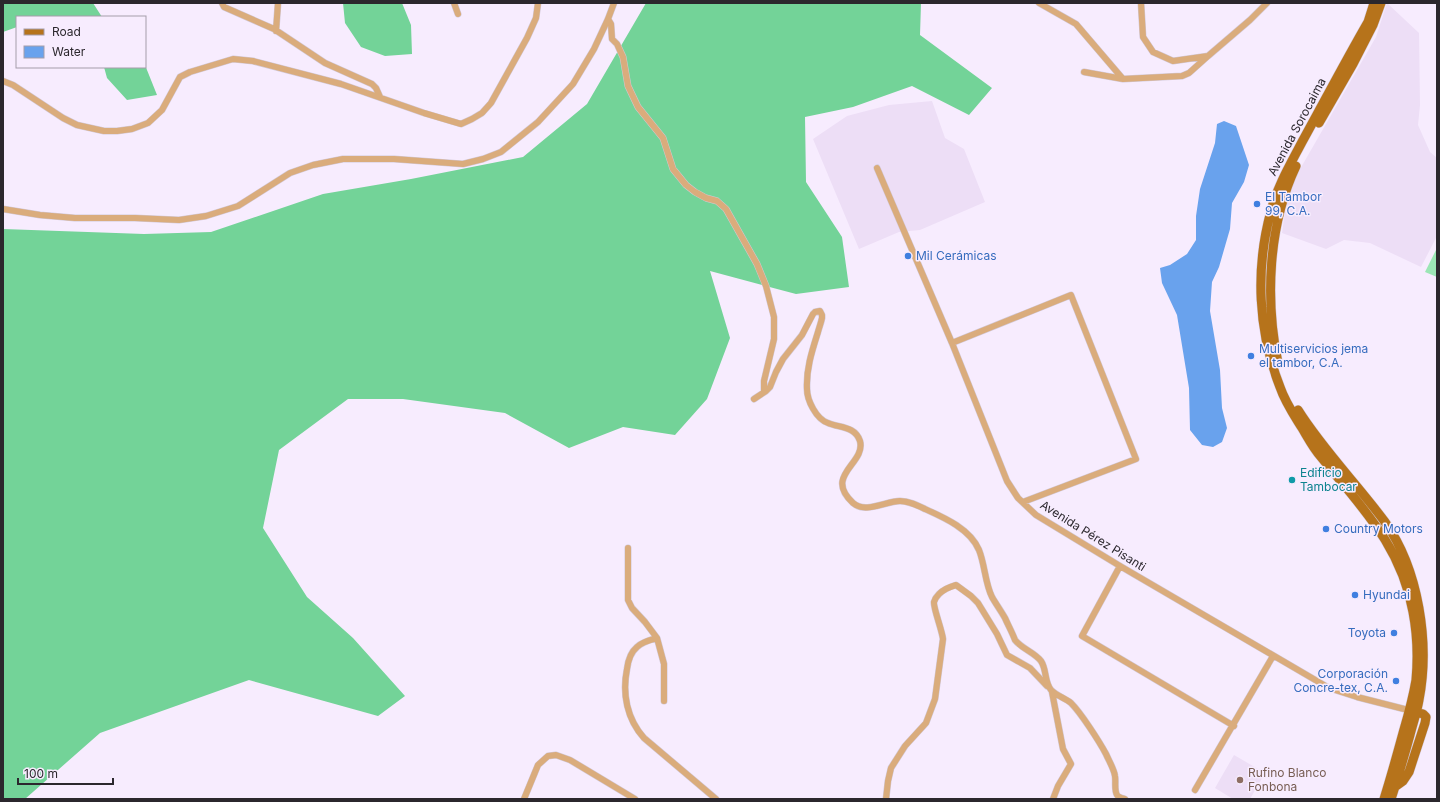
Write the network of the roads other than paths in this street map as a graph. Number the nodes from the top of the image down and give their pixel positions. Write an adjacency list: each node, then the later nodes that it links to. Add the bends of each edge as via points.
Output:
1 (222, 3): 14 (street, via 224,7)
2 (278, 3): 14 (street)
3 (454, 3): 11 (street)
4 (538, 3): 19 (street, via 536,18 527,38 491,103 472,119 461,124 451,122)
5 (614, 3): 12 (street)
6 (1039, 3): 17 (street, via 1076,24)
7 (1141, 3): 15 (street, via 1143,37 1153,52 1173,61)
8 (1267, 3): 15 (street)
9 (1374, 3): 13 (main road, Avenida Sorocaima)
10 (1381, 3): 13 (main road, Avenida Sorocaima)
11 (458, 14)
12 (608, 19): 21 (street, via 573,84 538,122 501,152 483,160 463,164 394,159 343,159 290,173 238,206 206,216 179,220 75,218); 23 (street, via 612,39 623,57 628,86 638,107 663,138 673,169 695,192 716,201 726,209 757,264 774,318 774,339 764,381)
13 (1370, 24): 32 (main road, Avenida Sorocaima, via 1277,192 1265,236 1260,272 1261,301 1271,361 1280,388 1319,455 1380,530 1406,584 1413,613 1416,646)
14 (276, 31): 19 (street, via 325,63 372,84)
15 (1208, 56): 17 (street, via 1182,76)
16 (1084, 72): 17 (street)
17 (1123, 79)
18 (3, 81): 19 (street, via 77,125 104,131 132,129 148,123 162,110 180,77 233,59 291,70)
19 (380, 97)
20 (877, 168): 22 (street, Avenida Pérez Pisanti)
21 (3, 209)
22 (952, 343): 25 (street, Avenida Pérez Pisanti, via 1007,481); 25 (street, via 1070,295 1136,459)
23 (764, 392): 24 (street); 30 (street, via 770,387 783,359 802,335 813,314 820,311 822,318 809,361 808,396 822,420 854,431 860,442 859,454 849,466 843,480 842,485 848,497 862,507 896,501 909,502 944,517 966,532 979,550 992,597 1019,644 1040,661)
24 (754, 399)
25 (1023, 502): 27 (street, Avenida Pérez Pisanti, via 1036,515)
26 (628, 548): 28 (street, via 628,600)
27 (1120, 566): 29 (street, Avenida Pérez Pisanti); 33 (street, via 1082,636)
28 (656, 638): 31 (street, via 664,664); 37 (street, via 637,646 630,657 624,690 628,709 644,738)
29 (1273, 656): 32 (street, Avenida Pérez Pisanti, via 1329,688); 33 (street)
30 (1051, 690): 38 (street, via 1030,668 1006,655 997,634 971,596 956,585 943,590 934,602 943,639 935,699 926,723 905,746 891,768); 39 (street, via 1063,749 1071,764); 40 (street, via 1077,709 1106,753 1114,773 1116,793)
31 (664, 701)
32 (1413, 711): 41 (main road, Avenida Sorocaima); 42 (main road, via 1426,717 1425,724 1409,772 1396,786)
33 (1234, 726): 34 (street)
34 (1195, 790)
35 (524, 799): 36 (street, via 538,765 548,756 556,755 570,760)
36 (635, 799)
37 (716, 799)
38 (886, 799)
39 (1053, 799)
40 (1125, 799)
41 (1384, 799)
42 (1391, 799)

